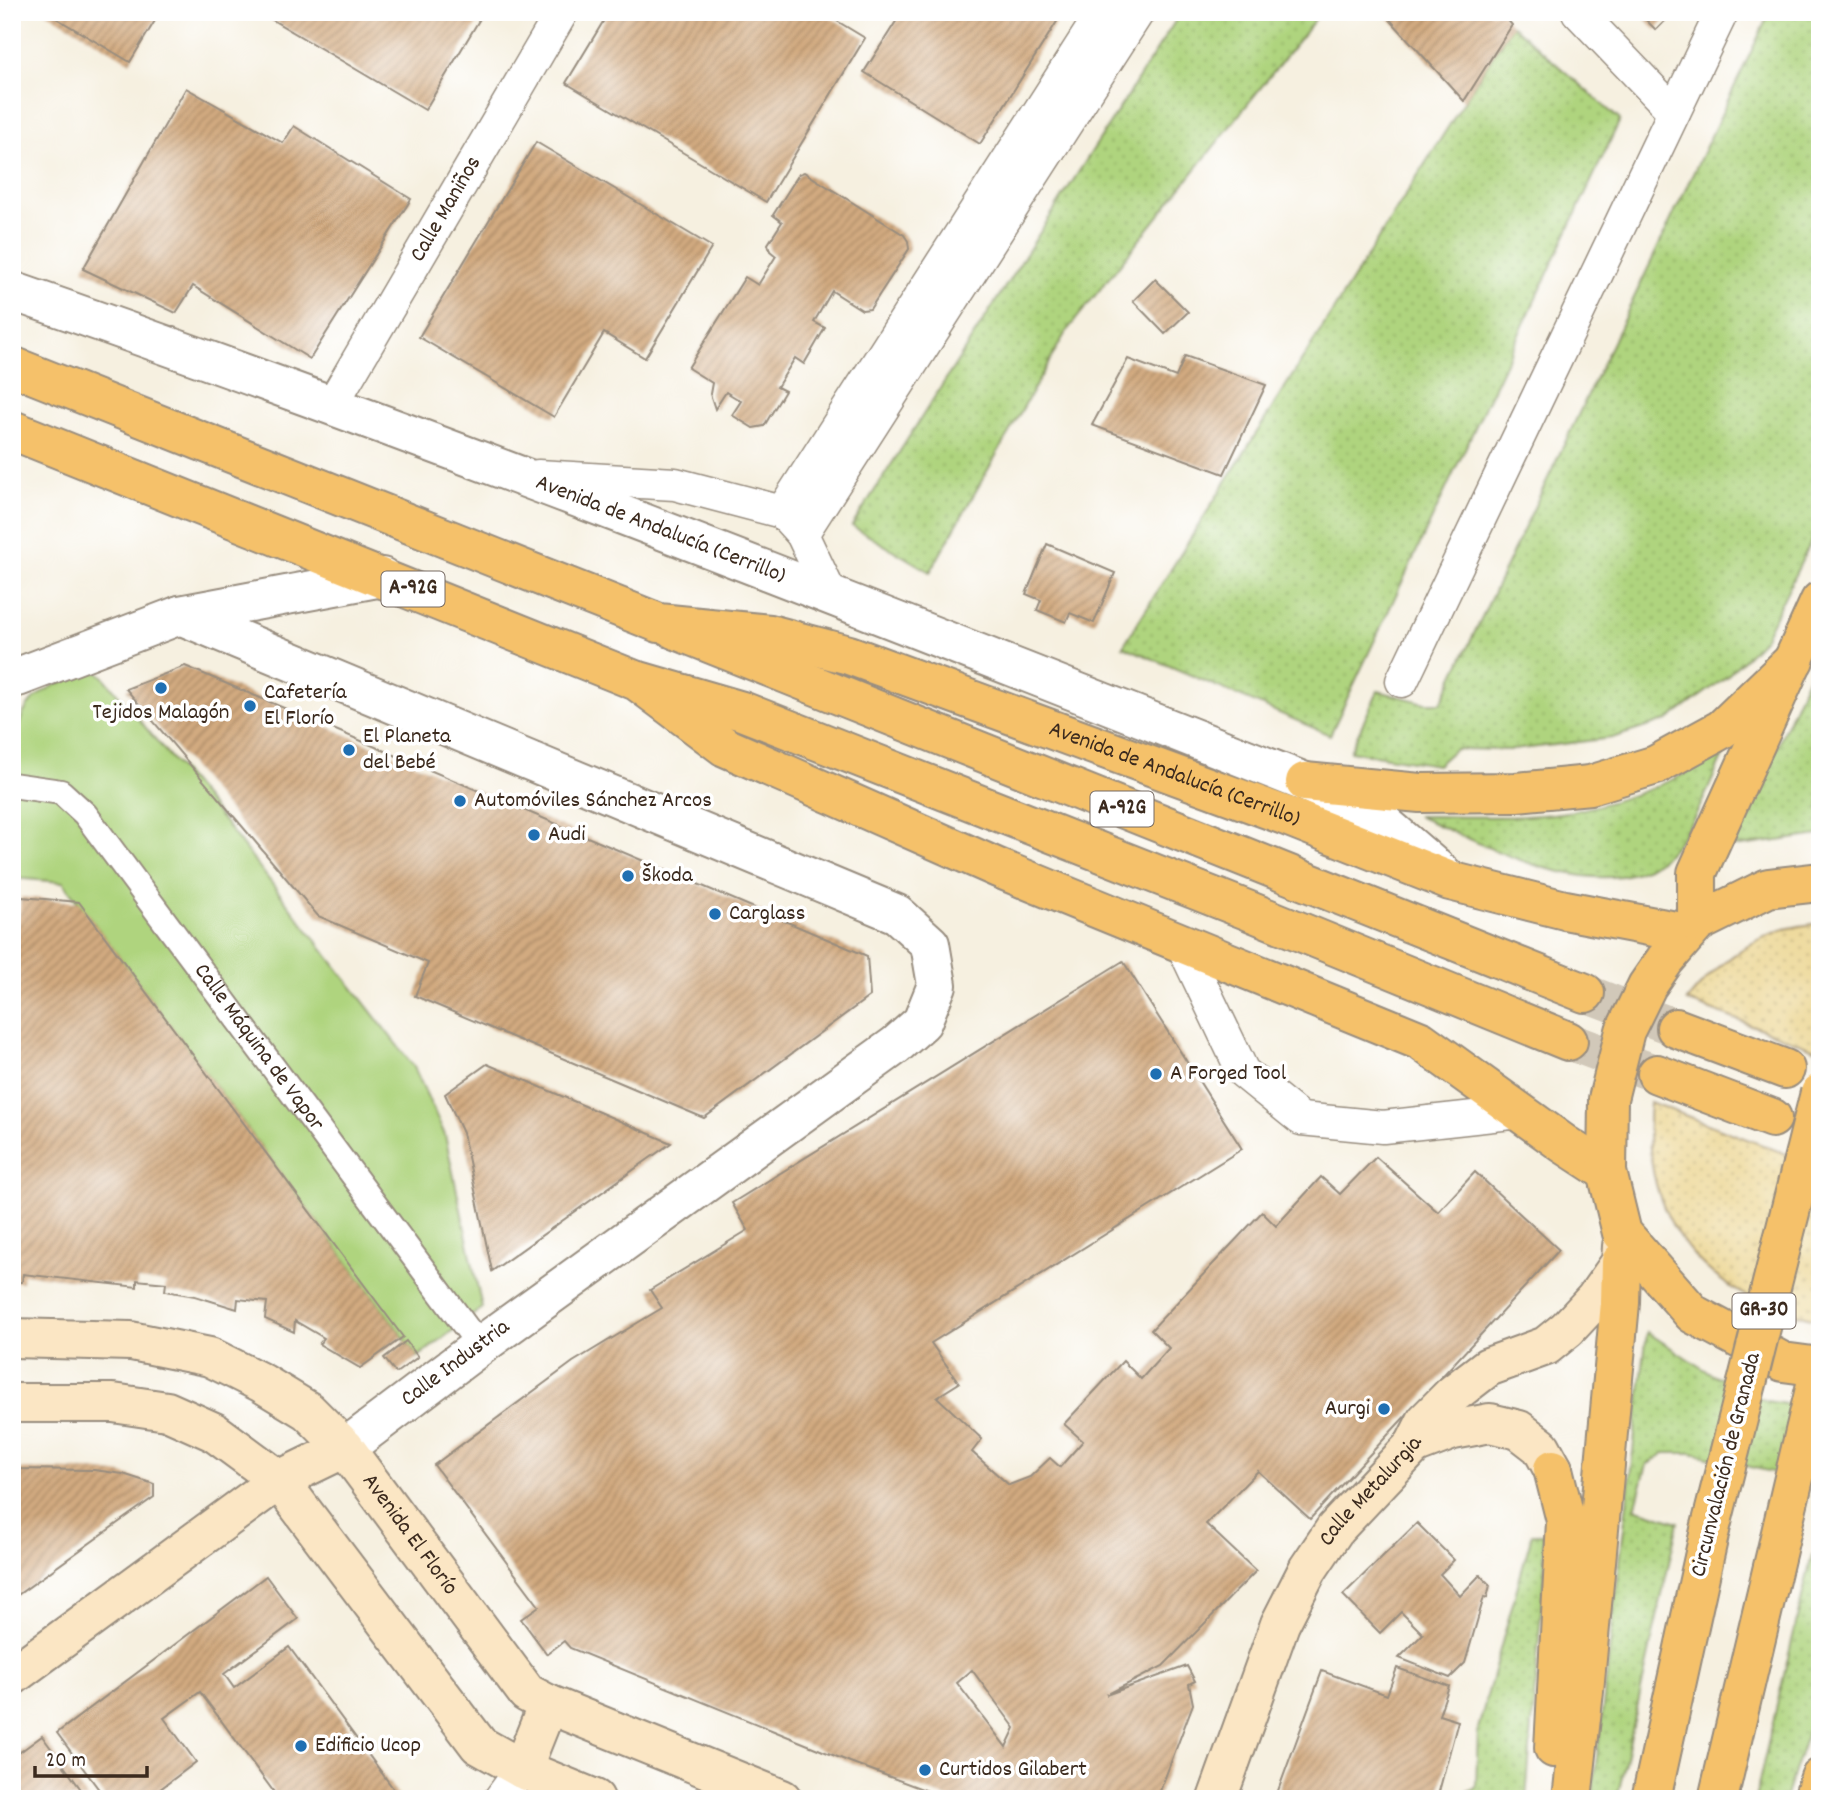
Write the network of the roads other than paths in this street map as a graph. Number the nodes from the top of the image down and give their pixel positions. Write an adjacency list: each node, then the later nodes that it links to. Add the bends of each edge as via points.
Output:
1 (562, 12): 11 (street, Calle Maniños)
2 (1102, 12): 14 (street)
3 (1138, 12): 14 (street)
4 (1578, 12): 6 (street)
5 (1721, 12): 6 (street)
6 (1674, 112): 23 (street)
7 (12, 272): 9 (street)
8 (12, 291): 9 (street, Avenida de Andalucía (Cerrillo))
9 (54, 305): 11 (street, Avenida de Andalucía (Cerrillo))
10 (12, 366): 19 (main road, Avenida de Andalucía (Cerrillo) / A-92G)
11 (331, 406): 13 (street, Avenida de Andalucía (Cerrillo))
12 (12, 430): 15 (main road, A-92G)
13 (517, 475): 14 (street, via 675,484); 16 (street, Avenida de Andalucía (Cerrillo))
14 (792, 523): 16 (street)
15 (382, 577): 18 (street); 22 (main road, A-92G)
16 (831, 595): 24 (street, Avenida de Andalucía (Cerrillo))
17 (1820, 601): 20 (main road)
18 (180, 615): 21 (street); 41 (street, Calle Industria, via 897,914 930,944 937,985 922,1022 897,1045)
19 (659, 623): 26 (main road, Avenida de Andalucía (Cerrillo), via 771,634 849,655); 30 (main road, Avenida de Andalucía (Cerrillo) / A-92G)
20 (1794, 660): 24 (main road, via 1722,729 1656,765 1590,785 1516,792 1420,793); 28 (main road, via 1697,873)
21 (12, 676)
22 (637, 681): 29 (main road, via 724,747 998,868); 32 (main road, A-92G, via 742,711)
23 (1402, 681)
24 (1305, 782): 26 (street, Avenida de Andalucía (Cerrillo), via 1375,816)
25 (12, 785): 41 (street, Calle Máquina de Vapor, via 61,792 85,814)
26 (1450, 881): 28 (main road, Avenida de Andalucía (Cerrillo), via 1564,910)
27 (1820, 883): 28 (main road, via 1768,888)
28 (1692, 928): 38 (main road, via 1647,986 1625,1031 1608,1099)
29 (1181, 942): 36 (main road, via 1421,1041); 36 (street, via 1243,1072 1301,1119 1383,1127)
30 (1585, 993)
31 (1676, 1028): 33 (main road)
32 (1567, 1041)
33 (1785, 1069)
34 (1657, 1074): 37 (main road)
35 (1820, 1093): 56 (main road, Circunvalación de Granada / GR-30, bridge, via 1710,1530)
36 (1520, 1112): 38 (main road)
37 (1772, 1118)
38 (1607, 1172): 39 (main road)
39 (1622, 1248): 42 (main road, via 1693,1314 1783,1362); 44 (main road, Calle Metalurgia, via 1595,1299 1567,1329 1546,1346 1488,1367 1426,1421); 55 (main road)
40 (12, 1338): 45 (main road, Avenida El Florío, via 131,1341 210,1357 309,1411)
41 (480, 1346): 45 (street, Calle Industria)
42 (1820, 1368): 57 (main road)
43 (12, 1403): 46 (main road, via 113,1403 167,1411 214,1432)
44 (1414, 1445): 53 (main road, Calle Metalurgia, via 1335,1529 1308,1569 1280,1624); 54 (main road, via 1453,1430 1490,1423 1519,1430 1541,1447 1553,1469 1566,1521 1553,1771)
45 (345, 1448): 46 (main road, Calle Industria); 48 (main road, Avenida El Florío, via 527,1693)
46 (279, 1480): 47 (main road, Calle Industria); 50 (main road)
47 (12, 1676)
48 (548, 1704): 50 (main road); 52 (main road, Avenida El Florío)
49 (1820, 1779): 58 (main road)
50 (511, 1784): 51 (main road)
51 (595, 1799)
52 (782, 1799)
53 (1217, 1799)
54 (1558, 1799)
55 (1572, 1799)
56 (1651, 1799)
57 (1718, 1799)
58 (1813, 1799)

